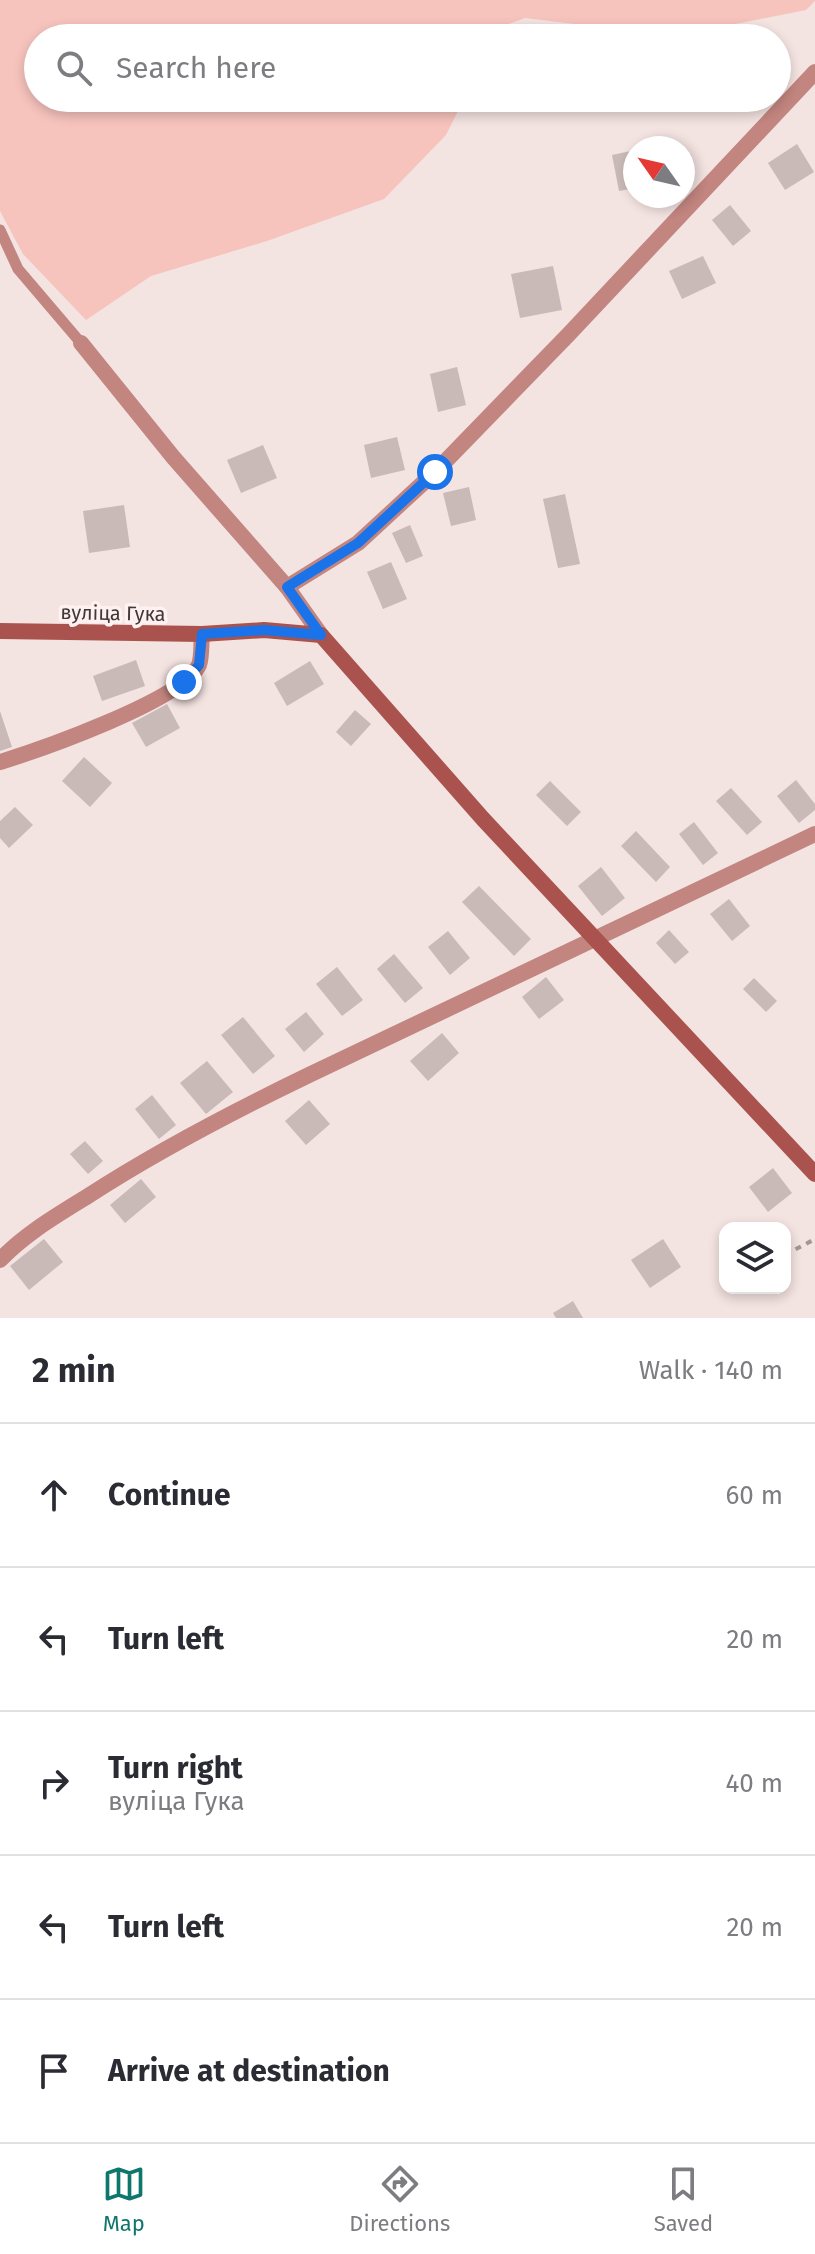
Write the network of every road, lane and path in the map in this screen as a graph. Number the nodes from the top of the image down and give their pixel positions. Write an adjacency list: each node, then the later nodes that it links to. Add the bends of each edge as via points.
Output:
1 (815, 72): 2 (street)
2 (791, 98)
3 (777, 112): 6 (street, via 435,472 358,543)
4 (0, 230): 5 (lane, via 18,269)
5 (81, 343): 6 (street)
6 (287, 587): 9 (street)
7 (0, 631): 8 (street, вуліца Гука)
8 (202, 634): 9 (street, вуліца Гука, via 264,630); 10 (street, via 199,665 184,682 95,729)
9 (321, 635): 12 (street)
10 (0, 762)
11 (815, 834): 12 (street)
12 (596, 941): 13 (street); 16 (street, via 500,982 140,1162 21,1238)
13 (815, 1174)
14 (815, 1239): 15 (path)
15 (791, 1252)
16 (0, 1260)

